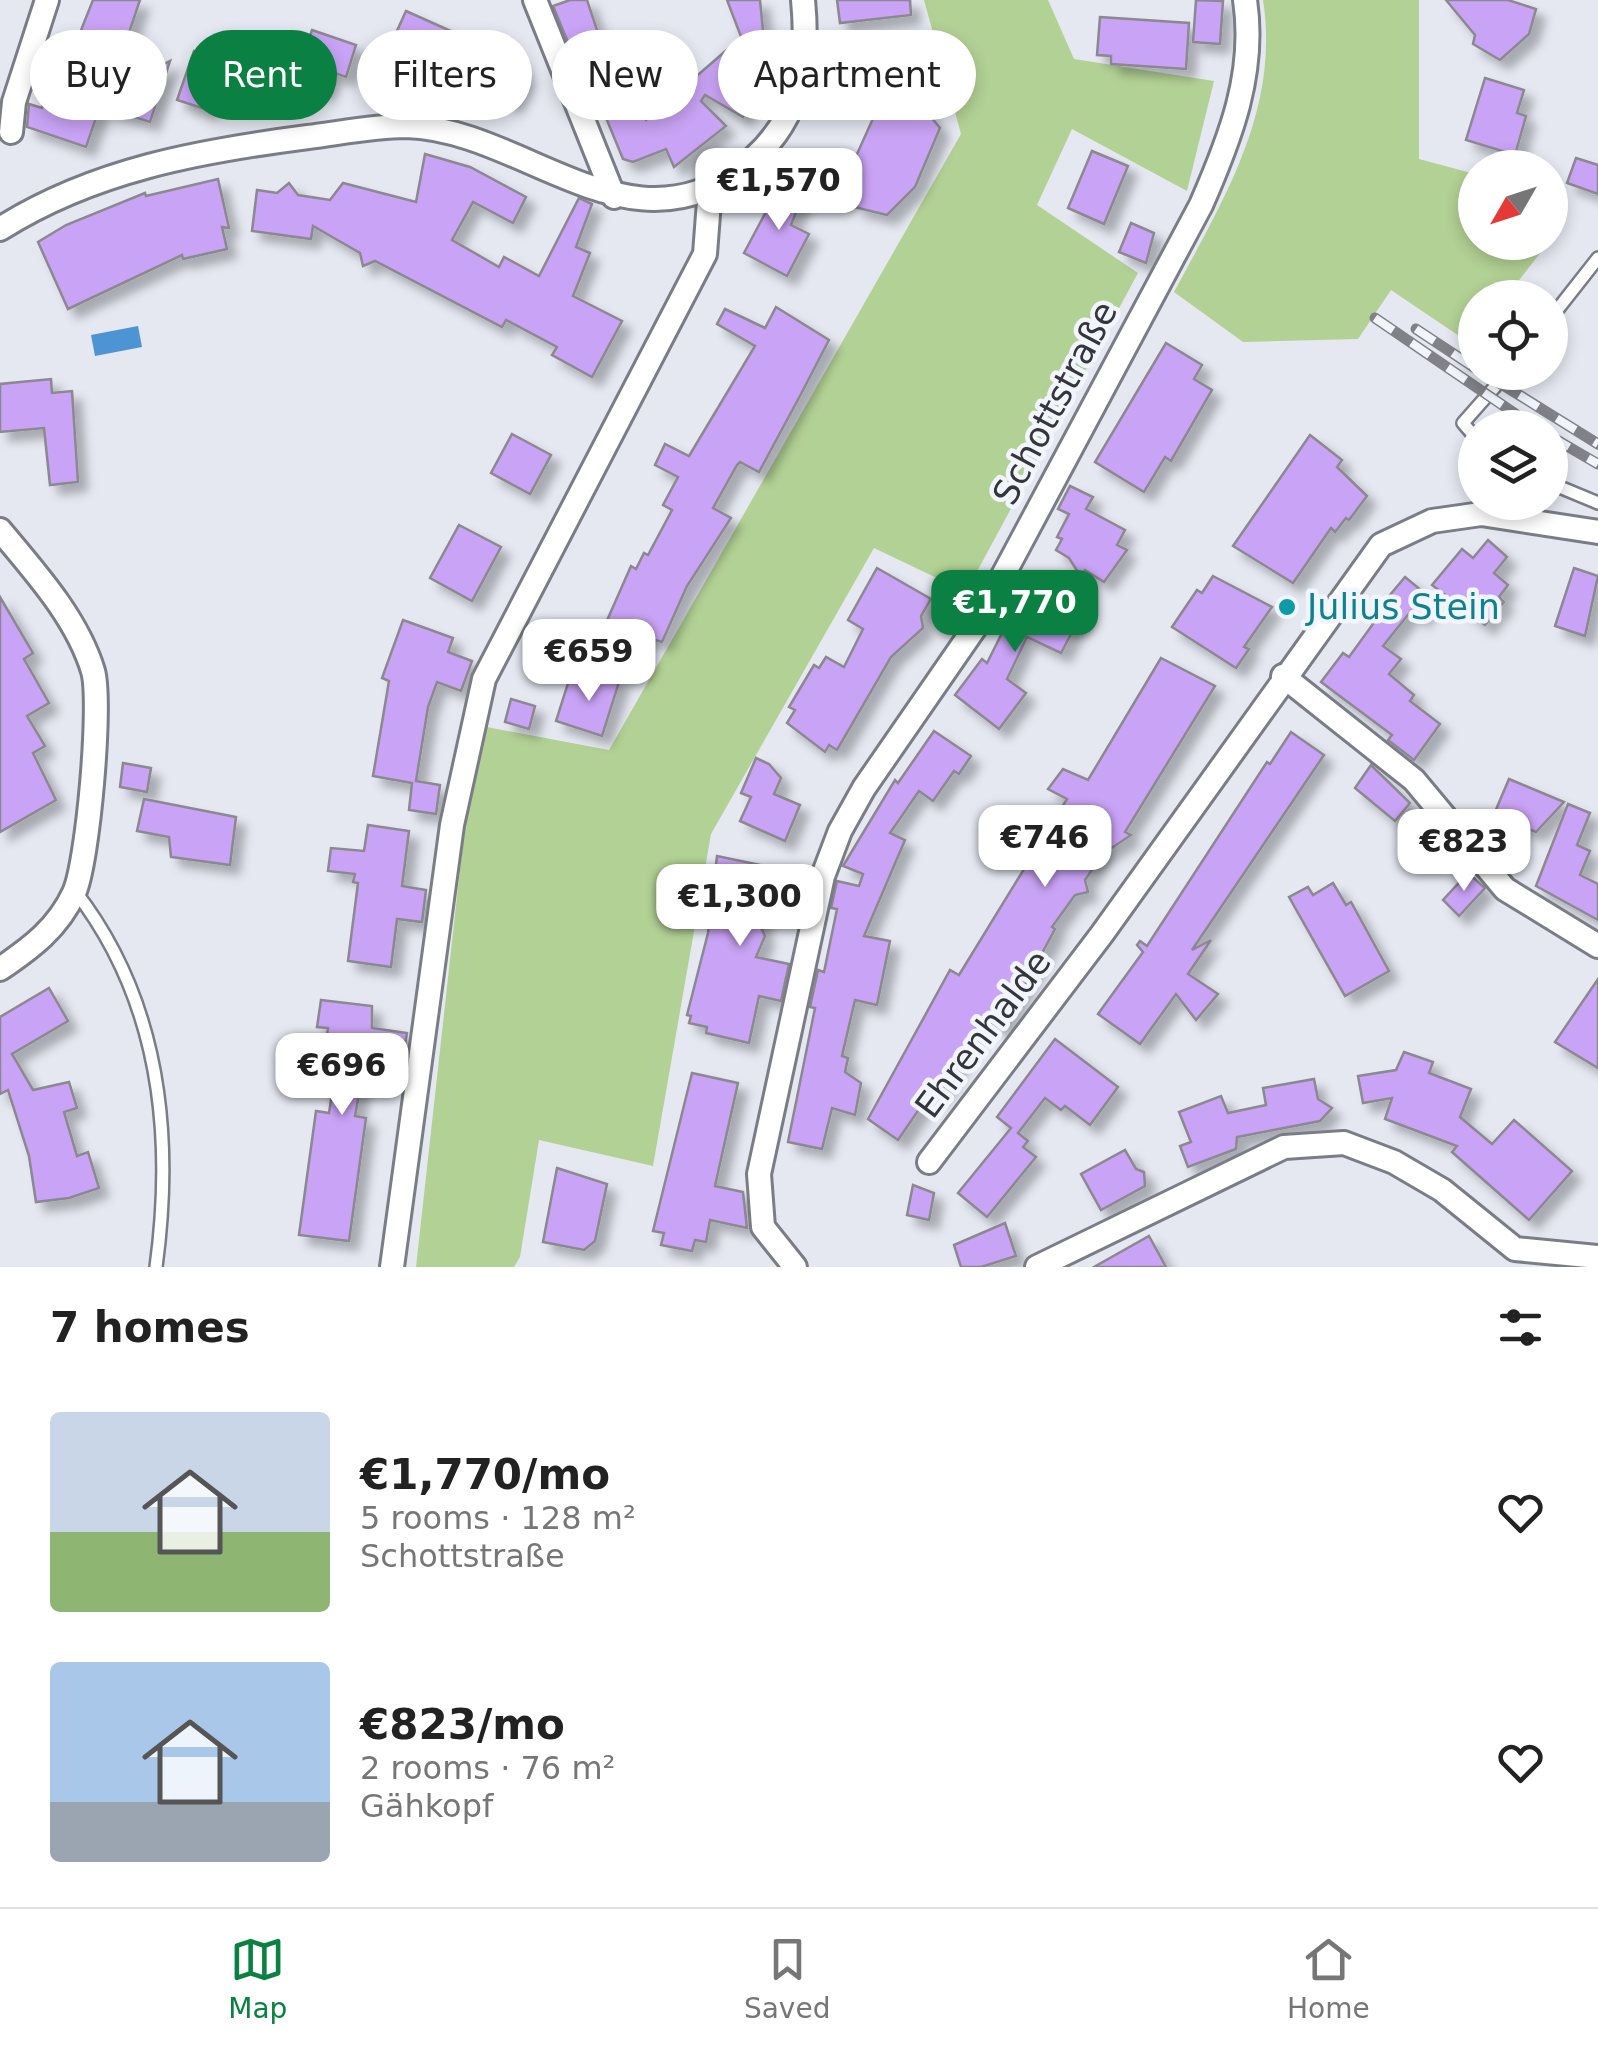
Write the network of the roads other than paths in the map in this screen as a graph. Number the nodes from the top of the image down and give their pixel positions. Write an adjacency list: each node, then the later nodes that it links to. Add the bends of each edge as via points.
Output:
1 (47, 0): 5 (street)
2 (535, 0): 7 (street)
3 (804, 0): 6 (street, via 808,48 788,115 762,151)
4 (1245, 0): 25 (street, Schottstraße, via 1248,48 1232,135 1201,205 976,626 882,757 823,876 759,1174 763,1227)
5 (11, 132)
6 (710, 188): 7 (street, via 670,197); 24 (street, via 705,254 484,679 452,824)
7 (614, 196): 8 (street, via 460,136 407,126 232,147 148,165 48,198)
8 (0, 228)
9 (1598, 258): 10 (lane)
10 (1568, 296)
11 (1492, 390): 12 (lane)
12 (1475, 410)
13 (1568, 490): 14 (lane)
14 (1598, 502)
15 (0, 530): 18 (street, via 73,627 94,672 98,724)
16 (1598, 532): 17 (street, Ehrenhalde, via 1481,514 1432,521 1381,545)
17 (1283, 676): 19 (street, via 1414,780 1505,889); 21 (street, Ehrenhalde, via 1102,934)
18 (75, 891): 20 (street, via 44,938); 23 (lane, via 101,924 150,1037 162,1155)
19 (1598, 946)
20 (0, 969)
21 (929, 1162)
22 (1598, 1257): 26 (street, via 1515,1249 1442,1190 1344,1143 1284,1147)
23 (156, 1267)
24 (392, 1267)
25 (794, 1267)
26 (1037, 1267)

